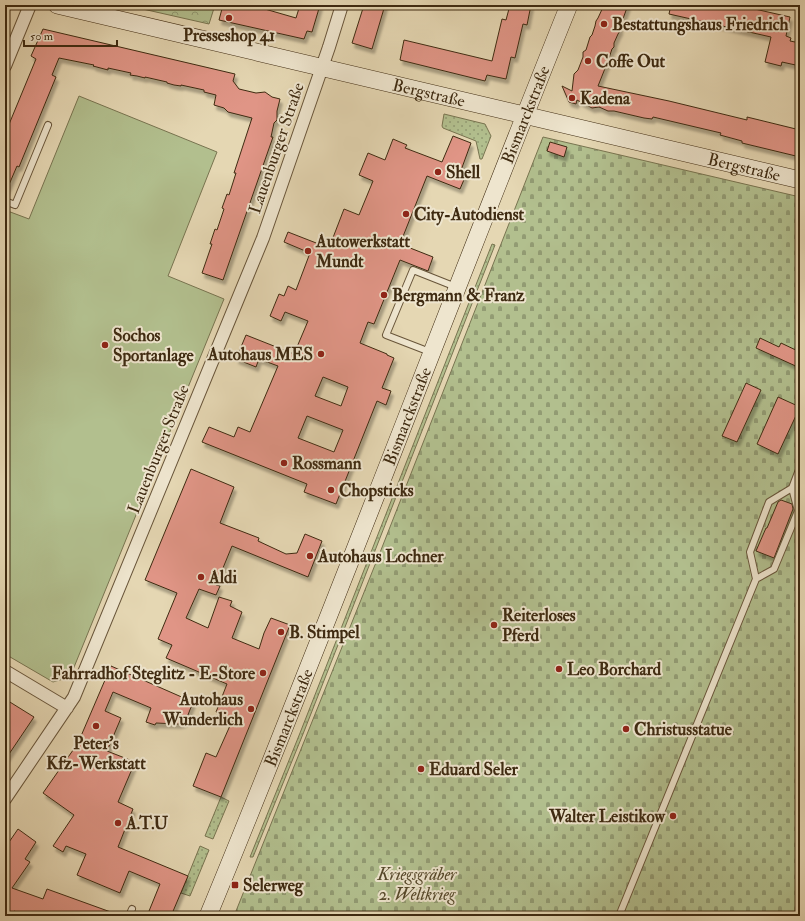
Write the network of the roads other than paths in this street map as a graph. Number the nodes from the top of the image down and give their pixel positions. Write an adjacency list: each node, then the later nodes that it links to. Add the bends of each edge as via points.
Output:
1 (30, 5): 5 (street)
2 (58, 5): 6 (street, Bergstraße)
3 (342, 5): 6 (street, Lauenburger Straße)
4 (569, 5): 7 (street, Bismarckstraße)
5 (5, 66)
6 (322, 68): 7 (street, Bergstraße); 17 (street, Lauenburger Straße, via 264,238 77,690)
7 (525, 116): 9 (street, Bergstraße); 11 (street, Bismarckstraße)
8 (48, 125): 10 (lane, via 15,205)
9 (800, 180)
10 (5, 201)
11 (458, 287): 12 (street, Bismarckstraße); 12 (lane, via 413,270 386,334)
12 (432, 353): 21 (street, Bismarckstraße, via 272,761)
13 (800, 468): 14 (lane)
14 (792, 488): 15 (lane, via 798,511 774,569); 15 (lane, via 769,502 750,552)
15 (756, 579): 22 (lane)
16 (5, 671): 17 (street)
17 (67, 708): 18 (street, Lauenburger Straße)
18 (5, 800)
19 (132, 909): 20 (lane)
20 (129, 916)
21 (208, 916)
22 (619, 916)

